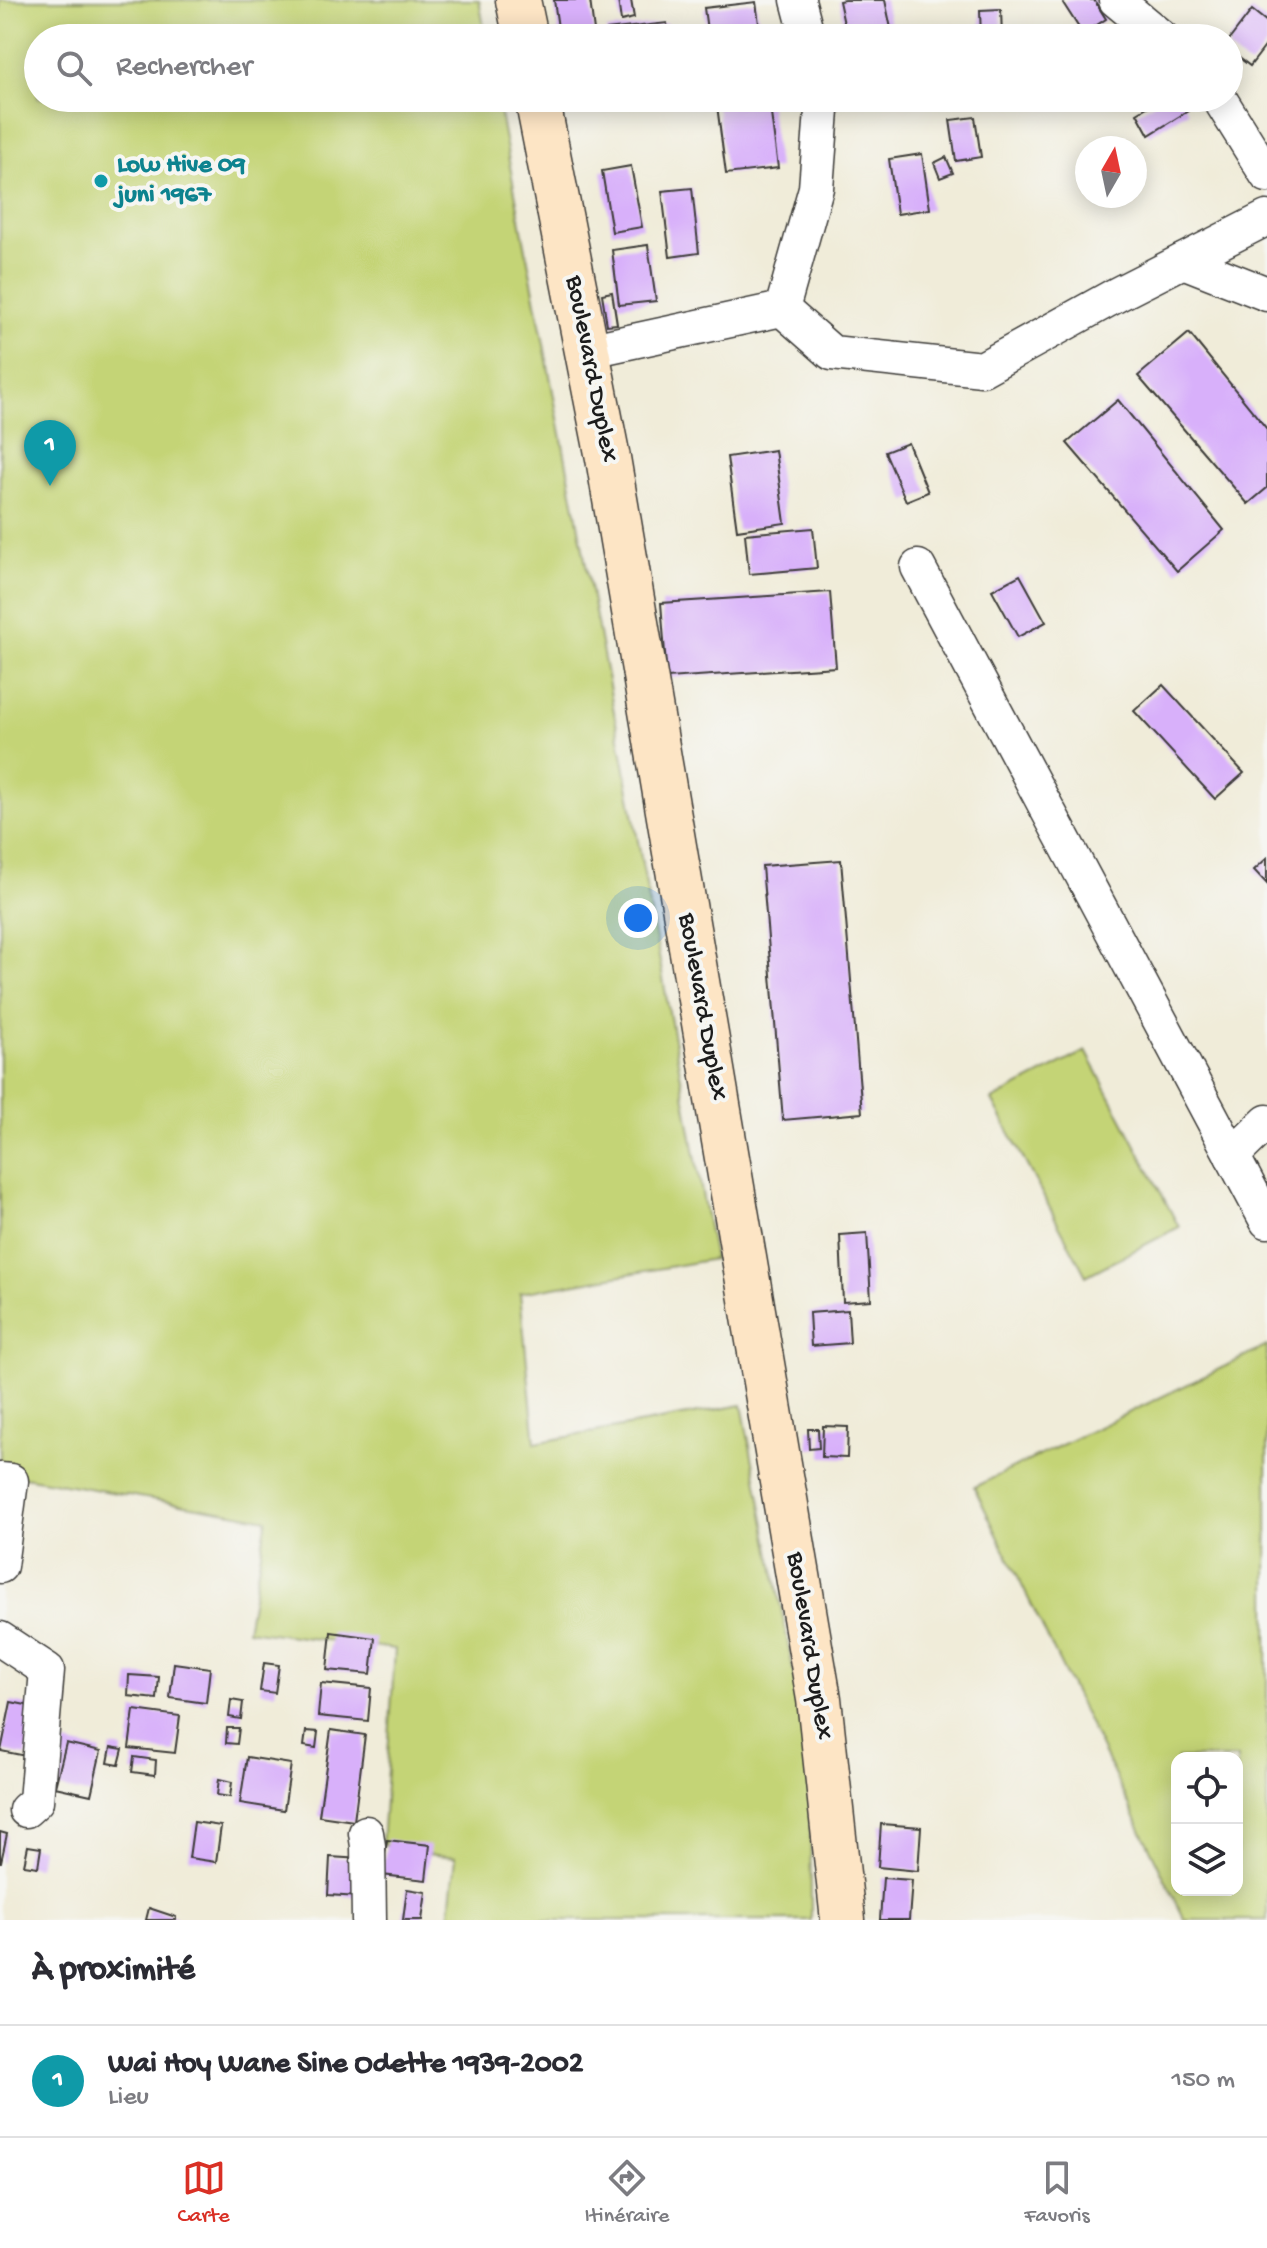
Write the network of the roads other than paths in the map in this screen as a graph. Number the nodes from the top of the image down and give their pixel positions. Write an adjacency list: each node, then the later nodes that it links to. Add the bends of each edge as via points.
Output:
1 (518, 0): 4 (main road)
2 (798, 0): 5 (street)
3 (1116, 0): 6 (street)
4 (523, 24)
5 (804, 24)
6 (1145, 24)
7 (540, 112): 15 (main road, Boulevard Duplex)
8 (822, 112): 14 (street, via 816,188)
9 (1228, 112): 10 (street)
10 (1267, 175)
11 (1267, 218): 12 (street)
12 (1183, 261): 13 (street); 14 (street, via 982,369 832,353)
13 (1267, 294)
14 (782, 309): 15 (street)
15 (587, 351): 26 (main road, Boulevard Duplex, via 819,1699)
16 (918, 567): 18 (street)
17 (1267, 1122): 18 (street)
18 (1232, 1156): 19 (street)
19 (1267, 1221)
20 (0, 1480): 21 (street, via 11,1481)
21 (0, 1566)
22 (0, 1639): 23 (street, via 47,1670 36,1801)
23 (26, 1810)
24 (366, 1833): 25 (street)
25 (369, 1920)
26 (843, 1920)

